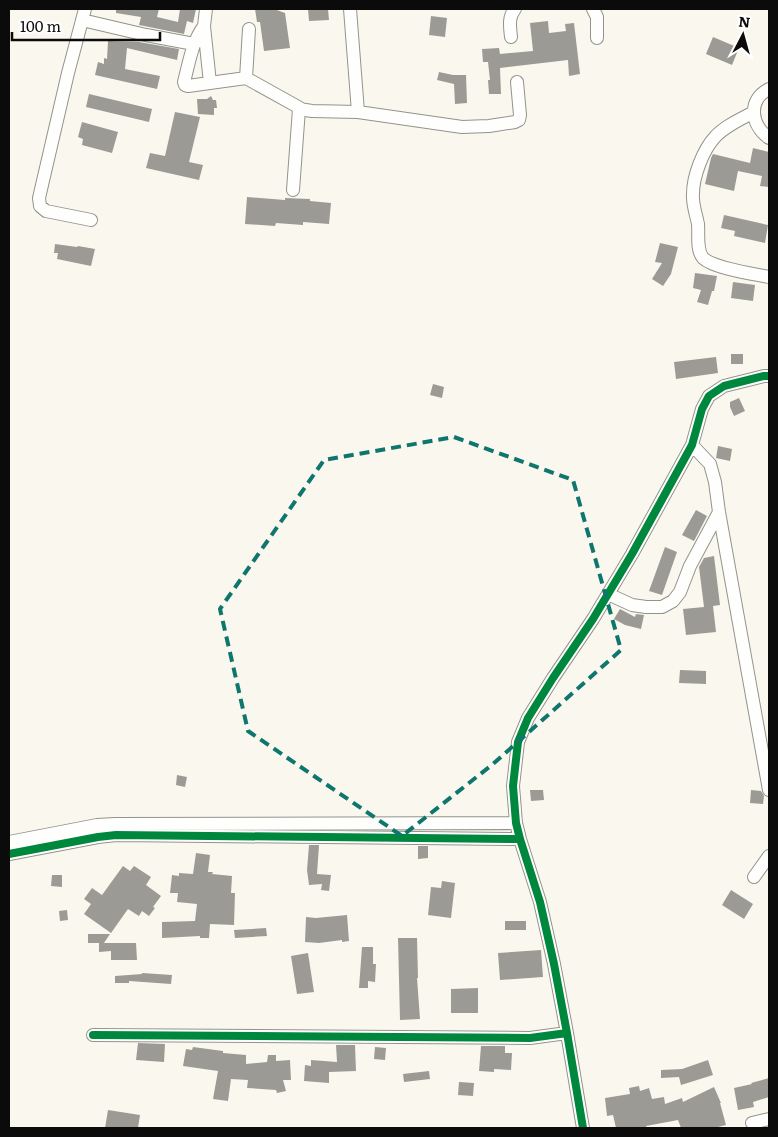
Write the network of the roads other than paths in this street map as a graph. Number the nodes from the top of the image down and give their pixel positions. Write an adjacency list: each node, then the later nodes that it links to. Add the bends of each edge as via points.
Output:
1 (206, 9): 6 (street)
2 (350, 9): 16 (street)
3 (515, 9): 8 (street, via 510,23)
4 (593, 9): 9 (street, via 597,18)
5 (84, 14): 10 (street, via 146,35); 20 (street, via 38,198 46,211)
6 (204, 26): 10 (street); 13 (street)
7 (249, 29): 11 (street)
8 (512, 37)
9 (597, 38)
10 (194, 44): 13 (street, via 185,85)
11 (246, 78): 13 (street); 15 (street)
12 (517, 82): 16 (street, via 520,115 515,122 462,127)
13 (210, 83)
14 (769, 89): 17 (street, via 760,97)
15 (299, 109): 16 (street); 19 (street)
16 (358, 112)
17 (754, 112): 18 (street, via 758,127); 21 (street, via 716,137 703,156 692,194 701,256 718,265)
18 (769, 138)
19 (293, 190)
20 (91, 220)
21 (769, 278)
22 (769, 376): 23 (street, via 724,386 709,396)
23 (692, 445): 24 (street, via 710,464); 25 (street)
24 (719, 512): 25 (street, via 673,601 662,607 646,608); 26 (street)
25 (608, 594): 27 (street, via 528,718 518,742 513,786)
26 (769, 790)
27 (516, 823): 28 (street); 29 (street, via 115,824)
28 (520, 839): 30 (street, via 116,835); 33 (street, via 540,902)
29 (9, 842)
30 (9, 854)
31 (769, 856): 32 (street)
32 (754, 877)
33 (567, 1033): 34 (street, via 530,1038); 37 (street)
34 (93, 1036)
35 (769, 1118): 36 (street)
36 (752, 1123)
37 (583, 1128)

